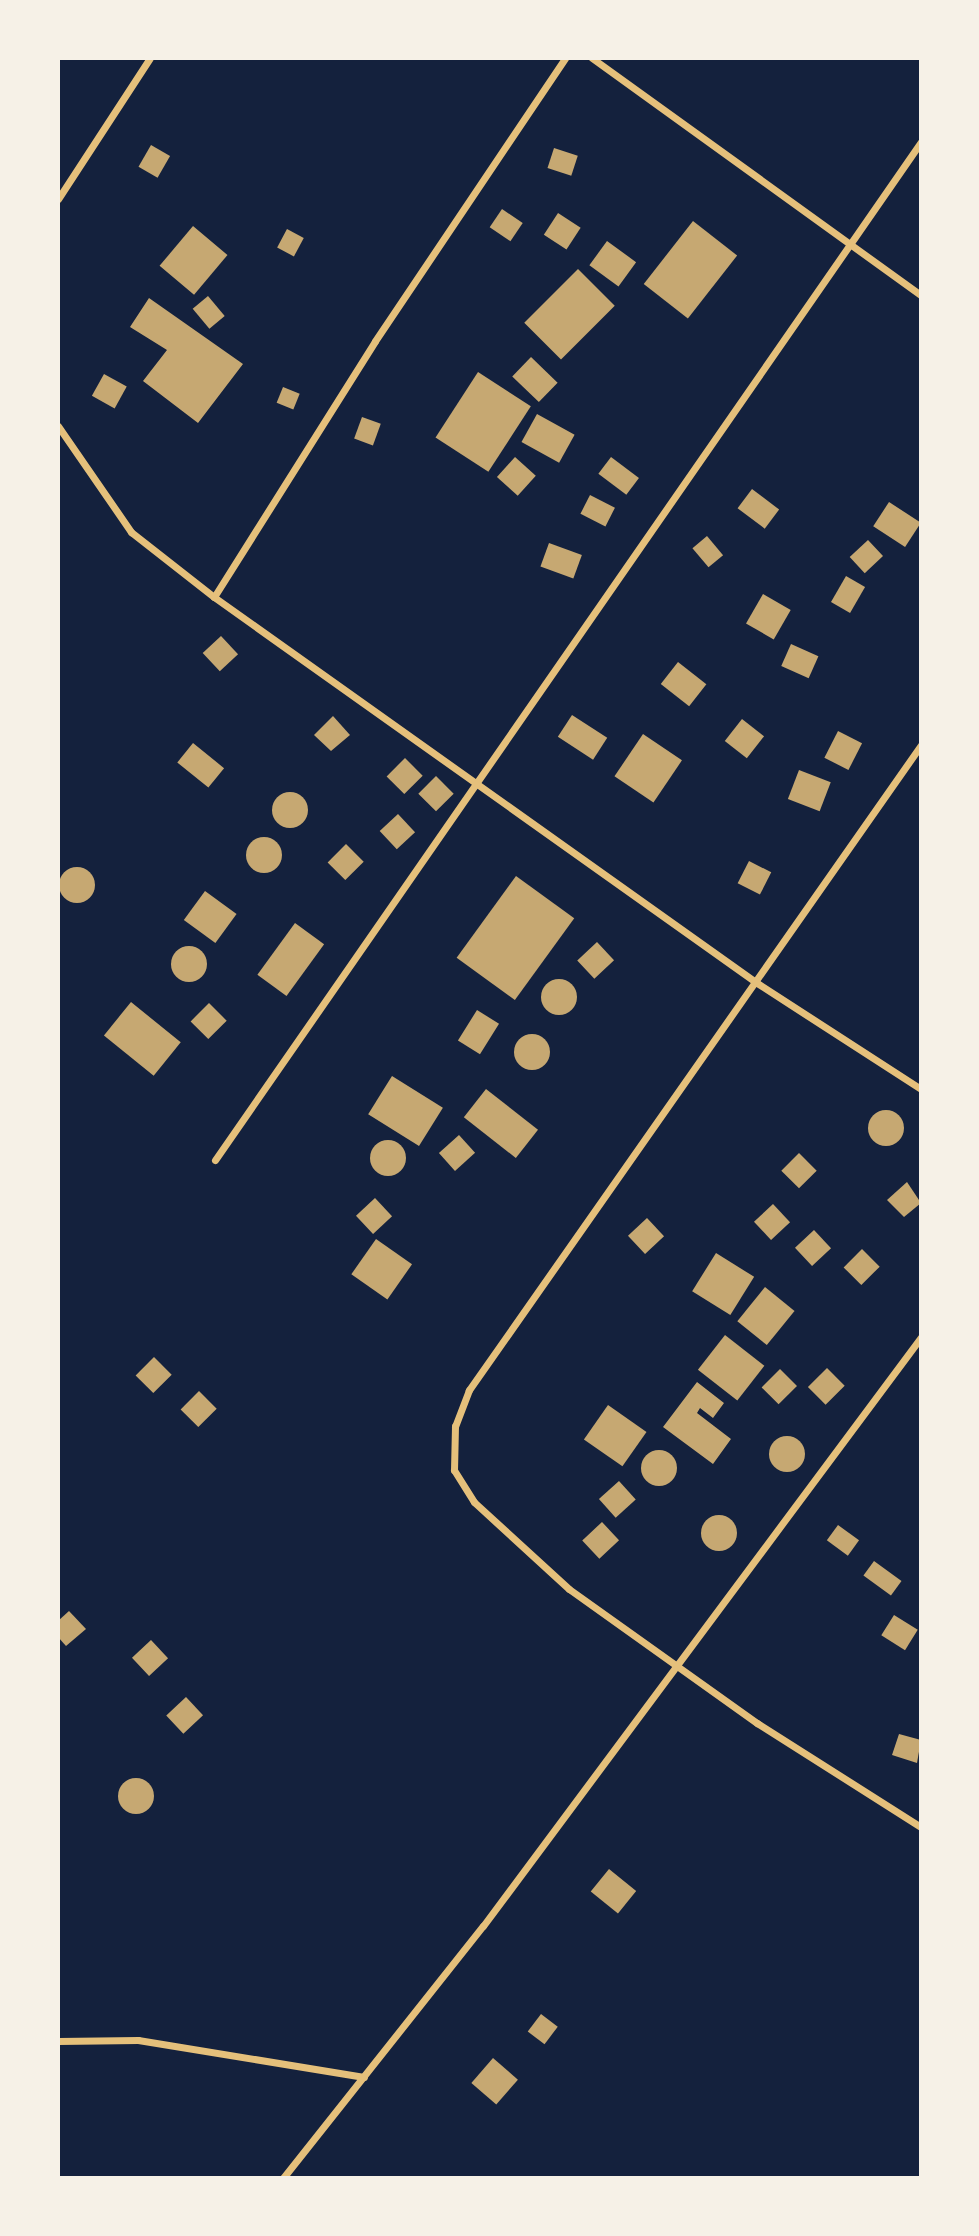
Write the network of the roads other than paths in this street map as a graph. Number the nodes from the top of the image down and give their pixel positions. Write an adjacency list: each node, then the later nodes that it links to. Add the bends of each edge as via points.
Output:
1 (150, 58): 5 (street)
2 (565, 58): 9 (street, via 375,341)
3 (592, 58): 6 (street)
4 (921, 142): 6 (street)
5 (58, 199)
6 (850, 244): 7 (street); 11 (street)
7 (921, 295)
8 (58, 426): 9 (street, via 131,532)
9 (214, 597): 11 (street)
10 (921, 745): 12 (street)
11 (476, 783): 12 (street); 14 (street)
12 (757, 983): 13 (street); 16 (street, via 505,1335 469,1390 455,1426 454,1469 474,1502 569,1589)
13 (921, 1088)
14 (215, 1160)
15 (921, 1338): 16 (street)
16 (678, 1666): 17 (street, via 757,1723); 19 (street)
17 (921, 1828)
18 (58, 2041): 19 (street, via 138,2040)
19 (363, 2077): 20 (street)
20 (283, 2178)

